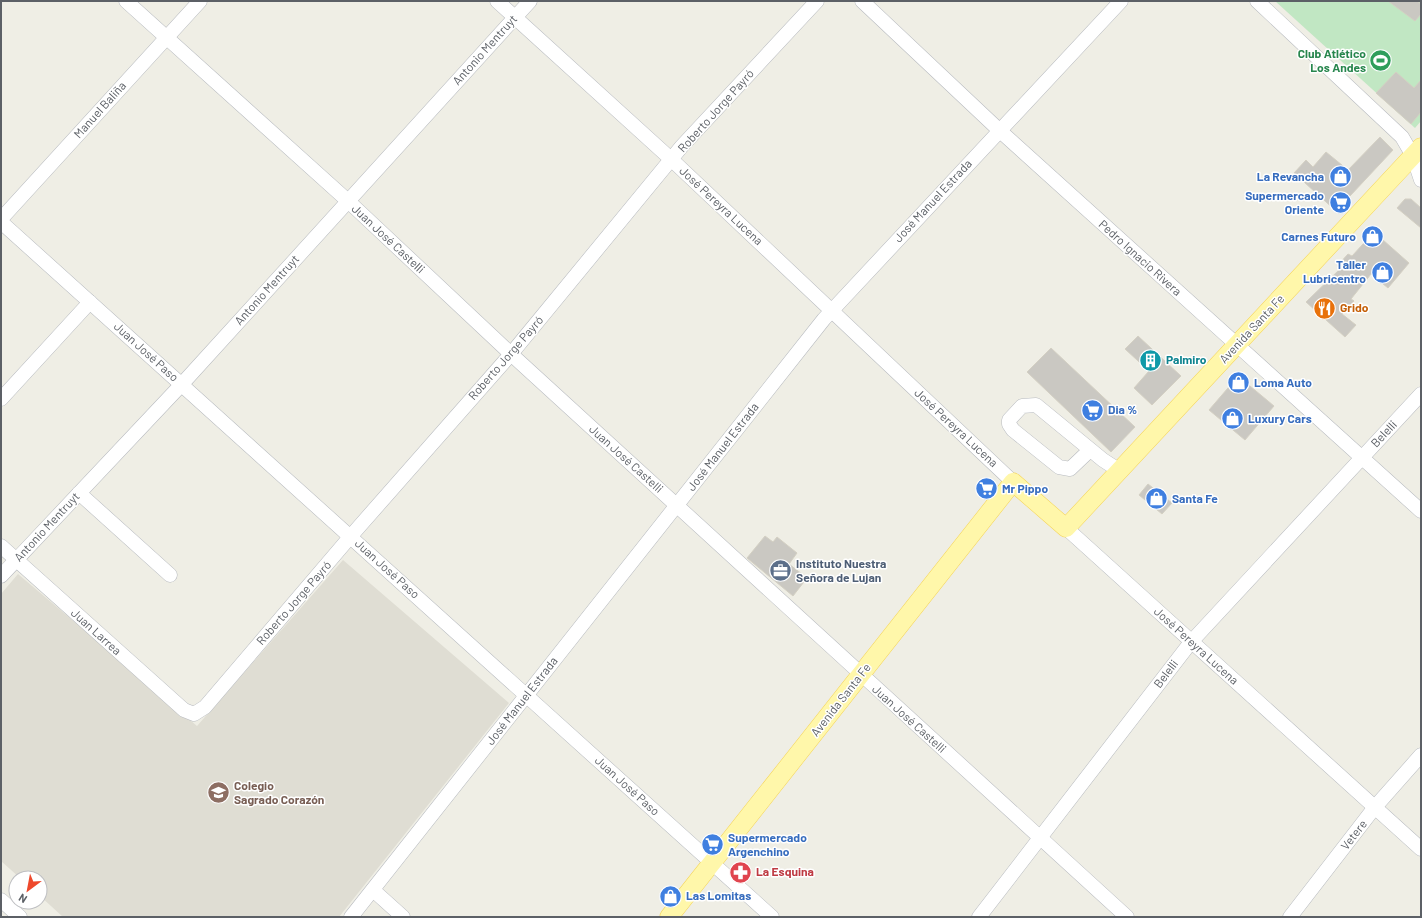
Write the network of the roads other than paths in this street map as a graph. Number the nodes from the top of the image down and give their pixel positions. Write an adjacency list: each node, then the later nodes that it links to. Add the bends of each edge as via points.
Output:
1 (126, 1): 10 (street, Juan José Castelli)
2 (200, 1): 10 (street, Manuel Baliña)
3 (497, 1): 9 (street, José Pereyra Lucena)
4 (530, 1): 9 (street, Antonio Mentruyt)
5 (817, 1): 13 (street, Roberto Jorge Payró)
6 (862, 1): 11 (street, Pedro Ignacio Rivera)
7 (1121, 1): 11 (street, José Manuel Estrada)
8 (1256, 1): 12 (street)
9 (515, 17): 13 (street, José Pereyra Lucena); 15 (street, Antonio Mentruyt)
10 (166, 38): 15 (street, Juan José Castelli); 16 (street, Manuel Baliña)
11 (999, 130): 18 (street, José Manuel Estrada); 19 (street, Pedro Ignacio Rivera)
12 (1417, 152): 14 (street); 19 (main road, Avenida Santa Fe)
13 (672, 160): 18 (street, José Pereyra Lucena); 20 (street, Roberto Jorge Payró)
14 (1421, 180)
15 (348, 201): 20 (street, Juan José Castelli); 21 (street, Antonio Mentruyt)
16 (1, 220): 17 (street, Juan José Paso)
17 (90, 302): 21 (street, Juan José Paso); 23 (street)
18 (831, 311): 27 (street, José Pereyra Lucena); 29 (street, José Manuel Estrada)
19 (1236, 346): 25 (street, Pedro Ignacio Rivera); 26 (main road, Avenida Santa Fe)
20 (510, 354): 29 (street, Juan José Castelli); 32 (street, Roberto Jorge Payró)
21 (182, 384): 28 (street, Antonio Mentruyt); 32 (street, Juan José Paso)
22 (1421, 394): 25 (street, Belelli)
23 (1, 399)
24 (1090, 450): 24 (street, via 1036,405 1022,406 1009,420 1013,430 1064,469 1070,469); 26 (street)
25 (1362, 458): 30 (street, Pedro Ignacio Rivera); 37 (street, Belelli)
26 (1120, 471): 31 (main road, Avenida Santa Fe)
27 (1013, 482): 31 (main road, José Pereyra Lucena); 38 (main road, Avenida Santa Fe)
28 (79, 493): 34 (street, Antonio Mentruyt); 36 (street)
29 (677, 505): 38 (street, Juan José Castelli); 39 (street, José Manuel Estrada)
30 (1421, 511)
31 (1066, 528): 37 (street, José Pereyra Lucena)
32 (350, 537): 39 (street, Juan José Paso); 40 (street, Roberto Jorge Payró, via 205,707)
33 (1, 546): 34 (street, Juan Larrea)
34 (16, 560): 35 (street, Antonio Mentruyt); 40 (street, Juan Larrea, via 184,710)
35 (1, 576)
36 (170, 576)
37 (1191, 642): 42 (street, José Pereyra Lucena); 43 (street, Belelli)
38 (861, 675): 43 (street, Juan José Castelli); 45 (main road, Avenida Santa Fe)
39 (526, 695): 45 (street, Juan José Paso); 46 (street, José Manuel Estrada)
40 (194, 714)
41 (1421, 755): 42 (street, Vetere)
42 (1375, 808): 44 (street, José Pereyra Lucena); 55 (street, Vetere)
43 (1041, 838): 53 (street, Belelli); 54 (street, Juan José Castelli)
44 (1421, 849)
45 (713, 862): 51 (main road, Avenida Santa Fe); 52 (street, Juan José Paso)
46 (373, 890): 49 (street, José Manuel Estrada); 50 (street)
47 (1, 900): 48 (street)
48 (20, 917)
49 (351, 917)
50 (403, 917)
51 (669, 917)
52 (772, 917)
53 (979, 917)
54 (1127, 917)
55 (1290, 917)

